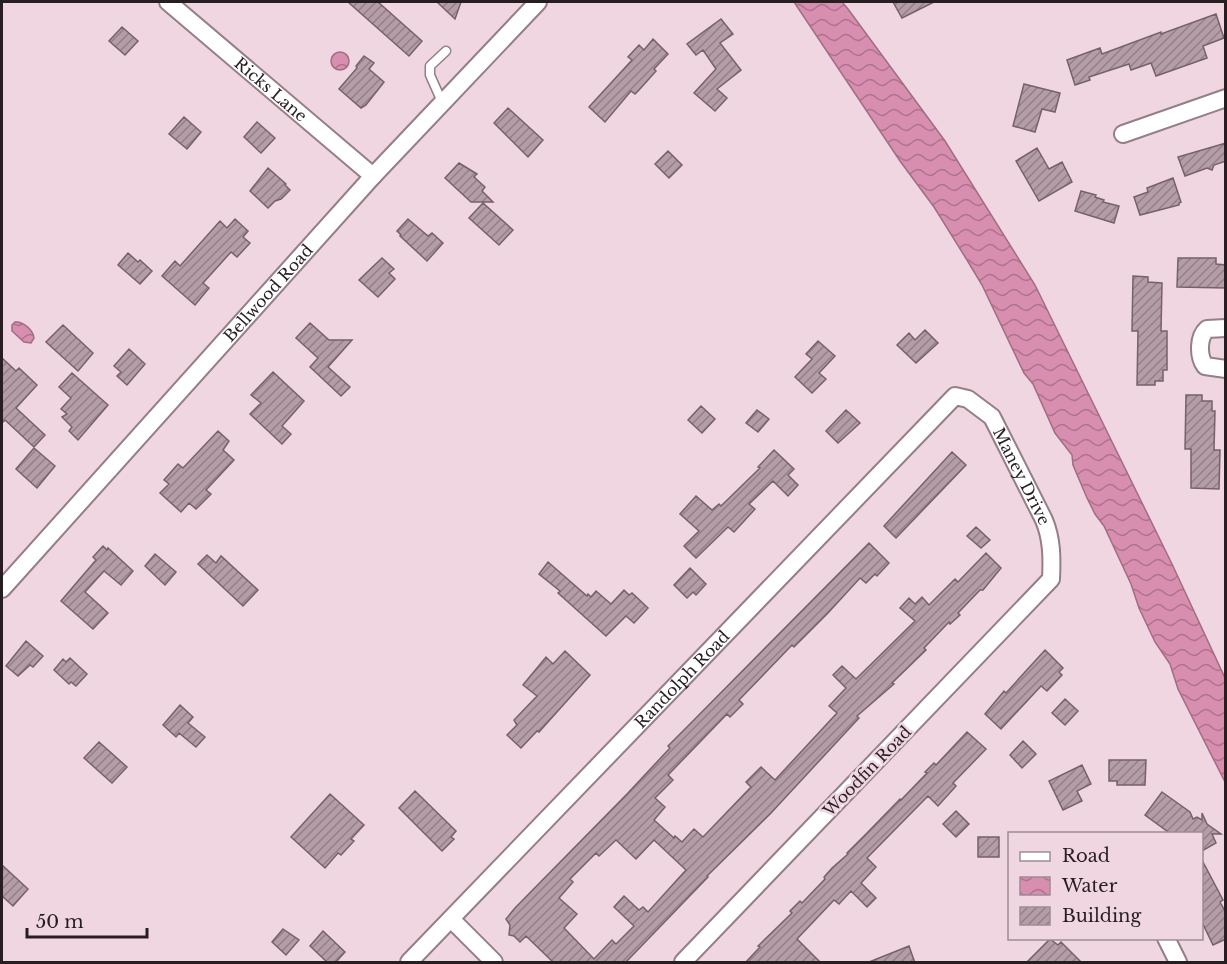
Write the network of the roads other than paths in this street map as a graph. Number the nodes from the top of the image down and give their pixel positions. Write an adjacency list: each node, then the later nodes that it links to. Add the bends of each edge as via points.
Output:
1 (168, 2): 7 (street, Ricks Lane)
2 (538, 2): 5 (street, Bellwood Road)
3 (446, 51): 5 (lane, via 430,66)
4 (1226, 98): 6 (street)
5 (441, 102): 7 (street, Bellwood Road)
6 (1123, 135)
7 (372, 176): 12 (street, Bellwood Road)
8 (1226, 328): 9 (street, via 1207,328 1201,339 1205,366)
9 (1226, 369)
10 (955, 396): 11 (street, Maney Drive, via 980,407 999,427 1049,531); 13 (street, Randolph Road)
11 (1051, 579): 18 (street, Woodfin Road)
12 (2, 589)
13 (451, 919): 16 (street, Randolph Road); 17 (street)
14 (1166, 940): 15 (street)
15 (1173, 962)
16 (409, 963)
17 (494, 963)
18 (682, 963)

